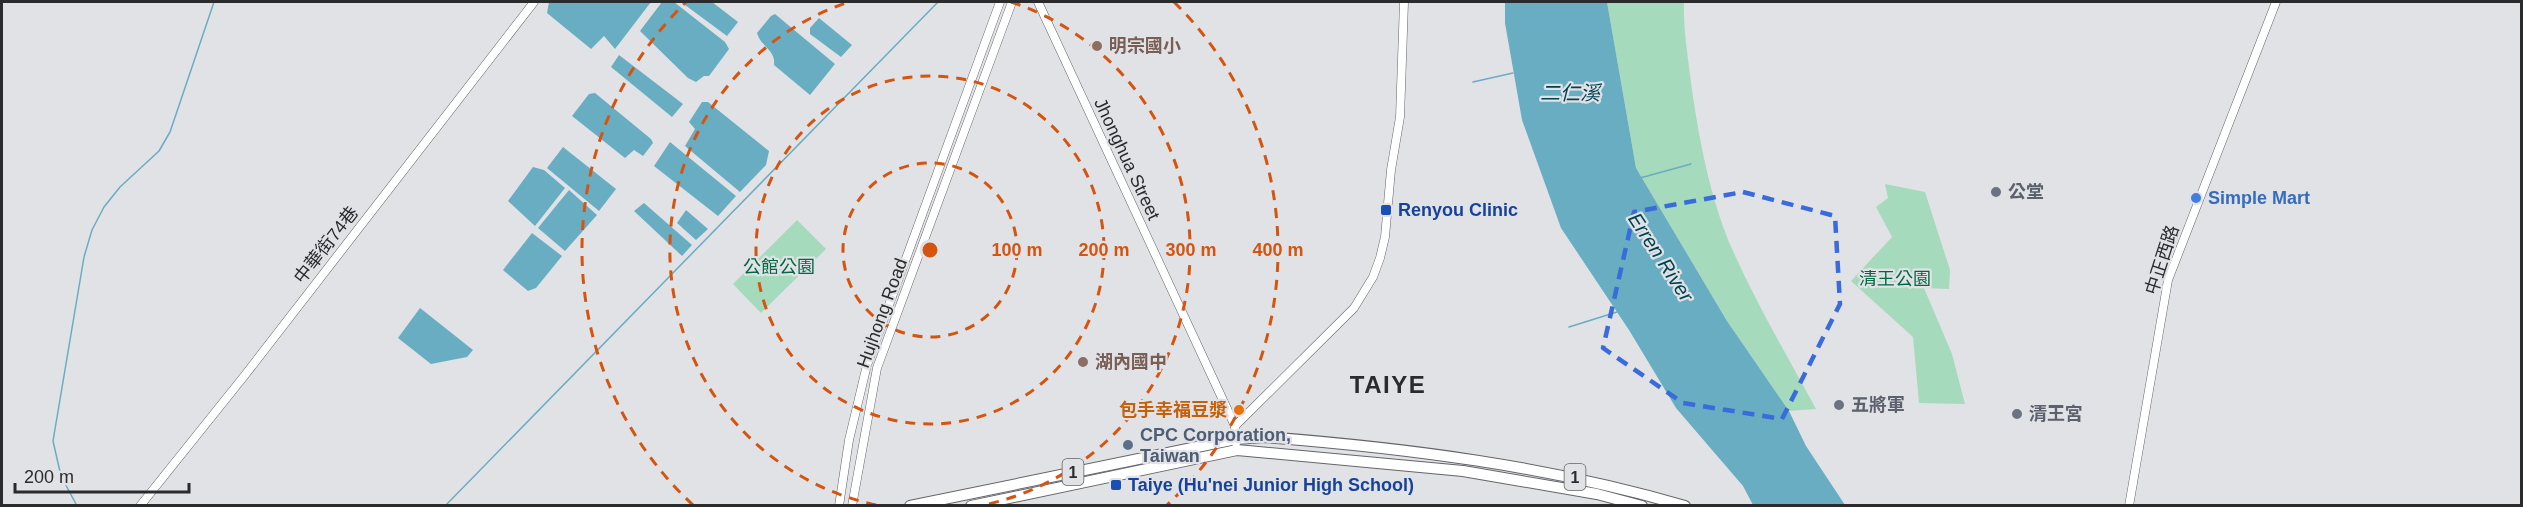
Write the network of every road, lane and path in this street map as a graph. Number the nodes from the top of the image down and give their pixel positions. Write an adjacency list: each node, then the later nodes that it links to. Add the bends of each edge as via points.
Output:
1 (534, 2): 9 (street, 中華街74巷)
2 (1000, 2): 10 (street, Hujhong Road, via 867,365 849,440)
3 (1012, 2): 11 (street, Hujhong Road, via 877,368)
4 (1038, 2): 7 (street, Jhonghua Street)
5 (1404, 2): 7 (street, via 1400,117 1385,237 1373,277 1354,308)
6 (2276, 2): 16 (street, 中正西路, via 2168,279)
7 (1235, 426): 8 (street)
8 (1237, 444): 12 (main road, 1); 13 (main road, 1); 14 (main road, 1, via 1463,471 1587,492); 15 (main road, 1, via 1265,437 1464,458 1594,481)
9 (140, 506)
10 (839, 506)
11 (852, 506)
12 (910, 506)
13 (971, 506)
14 (1642, 506)
15 (1685, 506)
16 (2129, 506)

